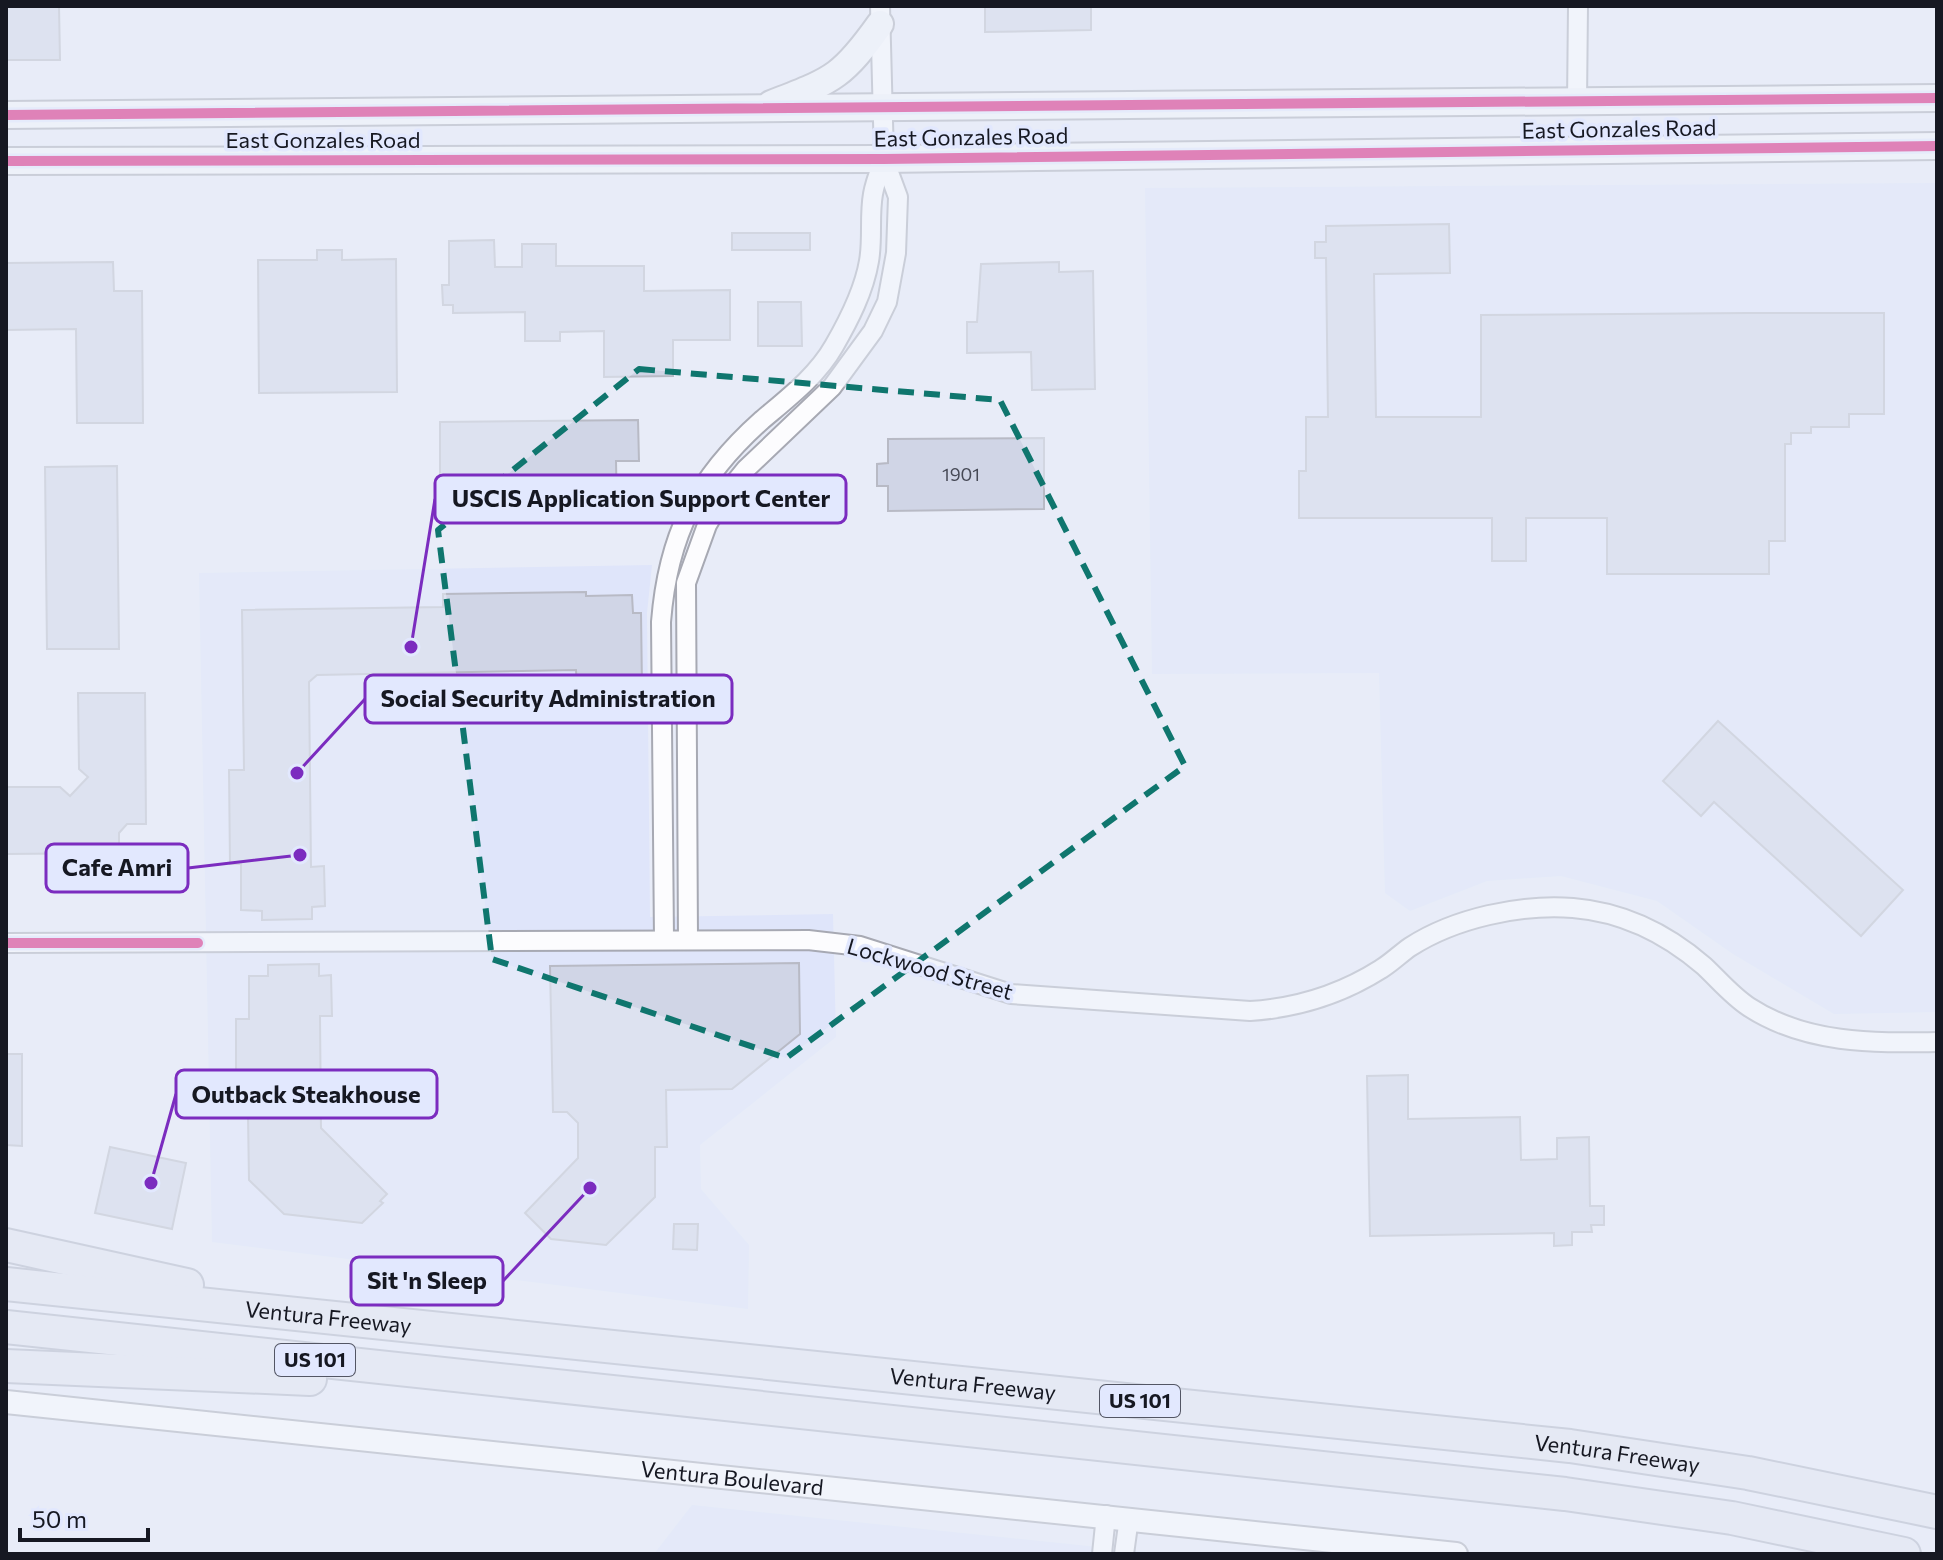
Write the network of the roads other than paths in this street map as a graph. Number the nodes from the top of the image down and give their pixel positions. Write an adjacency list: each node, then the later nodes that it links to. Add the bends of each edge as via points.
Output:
1 (1578, 6): 4 (street)
2 (880, 15): 5 (street); 6 (main road, via 854,61 839,74)
3 (1937, 98): 4 (main road, East Gonzales Road)
4 (1577, 102): 5 (main road, East Gonzales Road)
5 (882, 109): 6 (main road, East Gonzales Road); 9 (street)
6 (757, 110): 7 (main road, East Gonzales Road)
7 (6, 115)
8 (1937, 146): 9 (main road, East Gonzales Road)
9 (884, 159): 10 (main road, East Gonzales Road); 11 (street, via 873,194 869,264 833,349 705,479 671,557 661,622); 12 (street, via 898,197 887,302 873,331 832,387 724,496 686,583)
10 (6, 161)
11 (664, 939): 12 (street, Lockwood Street); 13 (street, Lockwood Street)
12 (688, 939): 14 (street, Lockwood Street, via 860,946 1011,994 1250,1011 1281,1009 1341,991 1410,947 1467,922 1501,913 1571,908 1631,921 1659,934 1750,1007 1781,1023 1850,1042)
13 (6, 943)
14 (1937, 1042)
15 (6, 1245): 17 (highway)
16 (6, 1284): 17 (highway, Ventura Freeway / US 101)
17 (338, 1318): 24 (highway, Ventura Freeway / US 101, via 1570,1446 1748,1473)
18 (6, 1327): 22 (highway, Ventura Freeway / US 101)
19 (6, 1346): 21 (highway)
20 (6, 1366): 21 (highway)
21 (342, 1381): 22 (highway)
22 (625, 1393): 30 (highway, Ventura Freeway / US 101, via 1565,1494 1732,1518)
23 (6, 1402): 25 (street, Ventura Boulevard)
24 (1937, 1512)
25 (1106, 1515): 26 (street, Ventura Boulevard); 27 (street)
26 (1129, 1518): 28 (street); 29 (street, Ventura Boulevard)
27 (1102, 1554)
28 (1124, 1554)
29 (1456, 1554)
30 (1904, 1554)

